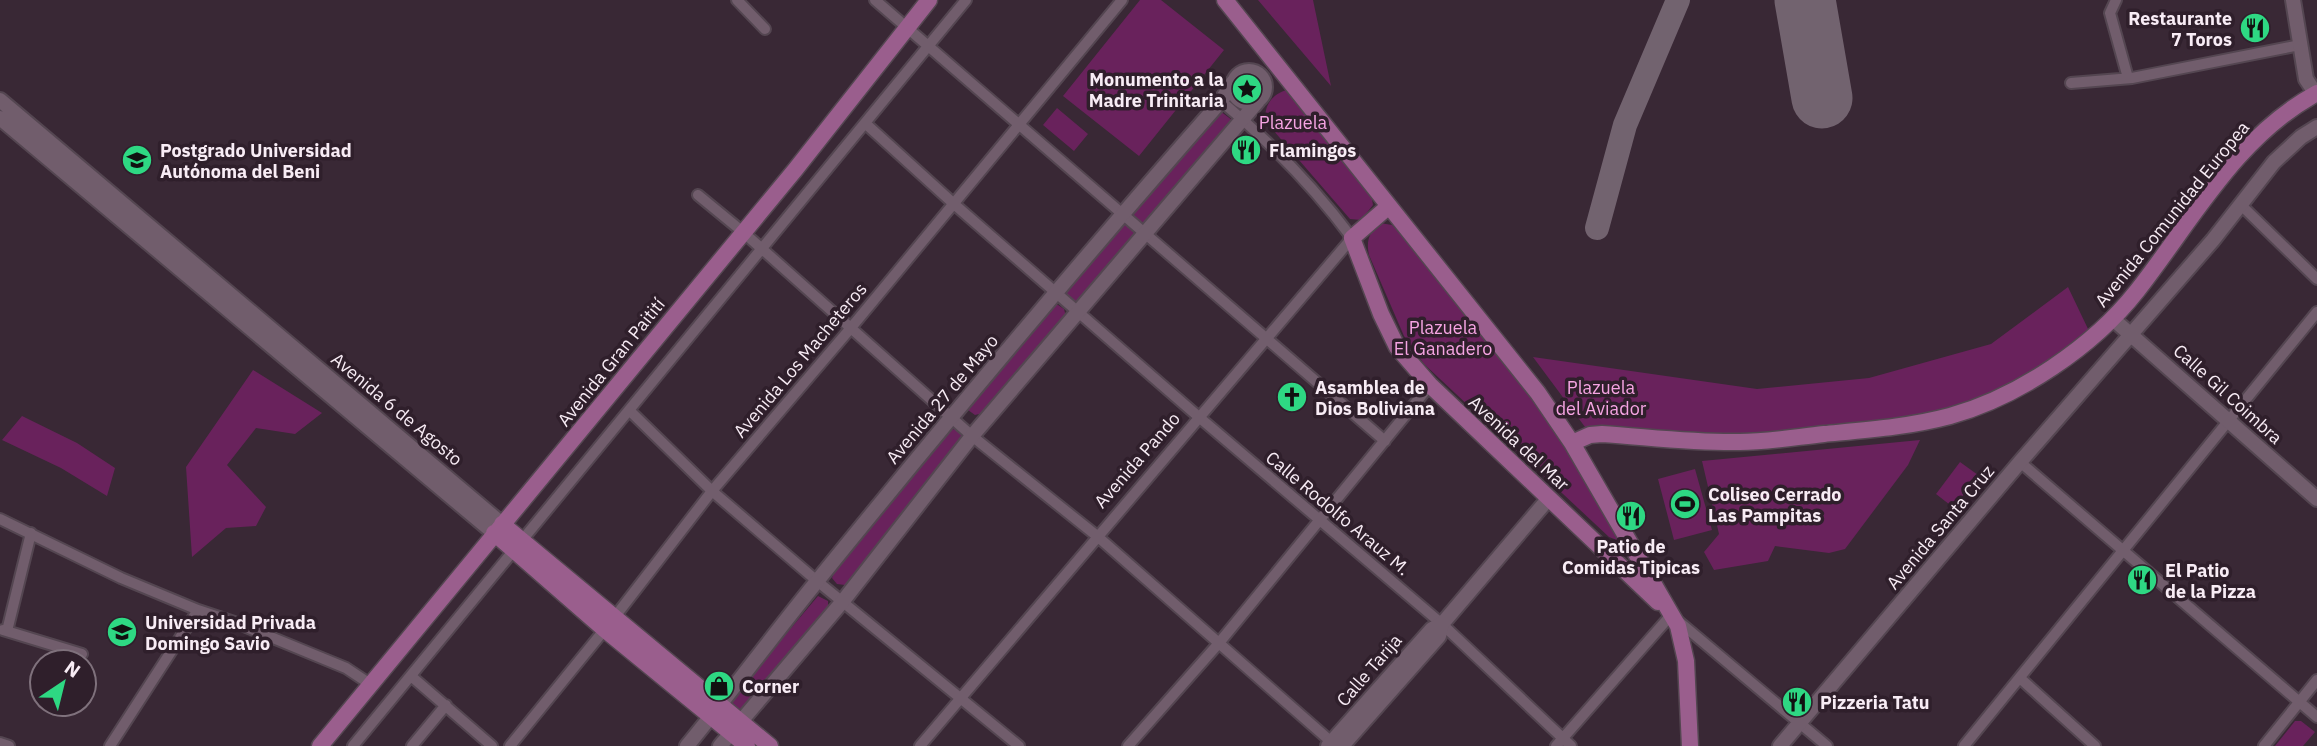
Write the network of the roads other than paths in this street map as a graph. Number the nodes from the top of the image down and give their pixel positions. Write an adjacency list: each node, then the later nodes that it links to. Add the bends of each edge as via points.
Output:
1 (737, 0): 9 (street)
2 (875, 0): 10 (street)
3 (929, 0): 10 (main road, Avenida Gran Paitití)
4 (966, 0): 11 (street)
5 (1122, 0): 25 (street, Avenida Los Macheteros)
6 (1225, 0): 13 (main road)
7 (2116, 0): 15 (street, via 2110,13)
8 (2293, 0): 12 (main road)
9 (765, 29)
10 (907, 29): 11 (street); 33 (main road, Avenida Gran Paitití)
11 (928, 46): 24 (street); 25 (street)
12 (2300, 46): 15 (street); 18 (main road)
13 (1273, 62): 14 (main road); 30 (main road)
14 (1259, 74): 16 (main road, via 1244,71); 21 (main road, via 1266,87)
15 (2128, 78): 17 (street)
16 (1233, 82): 20 (main road, Avenida 27 de Mayo); 21 (main road, via 1237,98 1247,103)
17 (2071, 83)
18 (2315, 87): 41 (main road, Avenida Comunidad Europea, via 2249,144)
19 (0, 100): 32 (main road, Avenida 6 de Agosto)
20 (1221, 101): 23 (street, Avenida del Mar); 31 (main road, Avenida 27 de Mayo)
21 (1258, 101): 23 (main road)
22 (0, 118): 32 (main road, Avenida 6 de Agosto)
23 (1244, 119): 34 (main road); 35 (street, Avenida del Mar, via 1324,200)
24 (866, 124): 28 (street, Calle Rodolfo Arauz M.); 36 (street)
25 (1019, 125): 28 (street, Avenida Los Macheteros); 31 (street)
26 (2317, 127): 29 (main road, Avenida Santa Cruz, via 2274,162)
27 (698, 195): 33 (street)
28 (954, 204): 38 (street, Calle Rodolfo Arauz M.); 42 (street, Avenida Los Macheteros)
29 (2241, 205): 37 (street); 43 (main road, Avenida Santa Cruz)
30 (1390, 206): 35 (main road, Avenida Pando); 52 (main road)
31 (1123, 213): 34 (street); 38 (main road, Avenida 27 de Mayo)
32 (137, 224): 59 (main road, Avenida 6 de Agosto)
33 (743, 232): 36 (street); 59 (main road, Avenida Gran Paitití)
34 (1144, 233): 39 (main road); 44 (street)
35 (1352, 238): 44 (street, Avenida Pando); 45 (main road, Avenida del Mar, via 1397,346)
36 (762, 250): 42 (street); 46 (street)
37 (2317, 279)
38 (1057, 292): 39 (street, Calle Rodolfo Arauz M.); 47 (main road, Avenida 27 de Mayo)
39 (1077, 311): 48 (street, Calle Rodolfo Arauz M.); 50 (main road)
40 (2317, 312): 49 (street)
41 (2113, 319): 43 (main road, Calle Gil Coimbra); 52 (main road, Avenida Comunidad Europea, via 2039,375 1951,416 1742,443 1602,434)
42 (850, 329): 47 (street); 54 (street, Avenida Los Macheteros)
43 (2132, 335): 49 (main road, Calle Gil Coimbra); 53 (main road, Avenida Santa Cruz)
44 (1268, 338): 48 (street, Avenida Pando); 51 (street)
45 (1430, 385): 51 (street); 55 (main road, Avenida del Mar)
46 (629, 411): 54 (street); 62 (street)
47 (952, 417): 50 (street); 66 (main road, Avenida 27 de Mayo)
48 (1200, 418): 58 (street, Calle Rodolfo Arauz M.); 61 (street, Avenida Pando)
49 (2228, 420): 56 (main road, Calle Gil Coimbra); 64 (street)
50 (972, 436): 61 (street); 67 (main road)
51 (1385, 441): 58 (street)
52 (1572, 443): 63 (main road)
53 (2020, 462): 64 (street); 86 (main road, Avenida Santa Cruz)
54 (712, 491): 66 (street); 70 (street, Avenida Los Macheteros)
55 (1549, 498): 65 (main road, Avenida del Mar); 71 (main road, Calle Tarija)
56 (2317, 499)
57 (0, 519): 60 (street)
58 (1320, 521): 71 (street, Calle Rodolfo Arauz M.); 73 (street)
59 (498, 529): 62 (main road, Avenida 6 de Agosto); 80 (main road, Avenida Gran Paitití)
60 (31, 533): 68 (street); 72 (street)
61 (1097, 536): 73 (street); 81 (street, Avenida Pando)
62 (518, 545): 70 (main road, Avenida 6 de Agosto); 77 (street)
63 (1632, 546): 65 (main road, via 1626,563); 69 (main road)
64 (2125, 551): 78 (street); 82 (street)
65 (1611, 559): 69 (main road, Avenida del Mar)
66 (817, 581): 67 (street); 84 (main road, Avenida 27 de Mayo)
67 (843, 601): 81 (street); 87 (main road)
68 (198, 610): 80 (street, via 346,668); 92 (street)
69 (1671, 615): 75 (street, Avenida del Mar); 76 (main road); 89 (street)
70 (609, 623): 84 (main road, Avenida 6 de Agosto); 97 (street, Avenida Los Macheteros)
71 (1443, 624): 89 (street, Calle Rodolfo Arauz M.); 90 (main road, Calle Tarija, via 1432,629)
72 (4, 630): 74 (street)
73 (1219, 643): 90 (street); 104 (street)
74 (62, 648)
75 (1714, 651): 76 (street, via 1698,647); 86 (street, Avenida del Mar)
76 (1686, 661): 105 (main road)
77 (411, 676): 83 (street); 94 (street)
78 (2021, 678): 108 (street); 109 (street)
79 (2317, 680): 82 (street)
80 (370, 684): 93 (main road, Avenida Gran Paitití)
81 (961, 697): 102 (street, Avenida Pando); 103 (street)
82 (2299, 702): 85 (street); 110 (street)
83 (446, 705): 95 (street); 96 (street)
84 (716, 710): 87 (main road, Avenida 6 de Agosto); 98 (main road, Avenida 27 de Mayo)
85 (2317, 717)
86 (1799, 723): 106 (main road, Avenida Santa Cruz); 107 (street, Avenida del Mar)
87 (736, 727): 99 (main road); 100 (main road, Avenida 6 de Agosto); 101 (main road, Avenida 6 de Agosto)
88 (0, 743): 91 (street)
89 (1563, 744)
90 (1335, 745)
91 (9, 746)
92 (110, 746)
93 (320, 746)
94 (353, 746)
95 (412, 746)
96 (492, 746)
97 (510, 746)
98 (687, 746)
99 (720, 746)
100 (747, 746)
101 (770, 746)
102 (920, 746)
103 (1019, 746)
104 (1128, 746)
105 (1690, 746)
106 (1780, 746)
107 (1827, 746)
108 (1964, 746)
109 (2095, 746)
110 (2264, 746)

